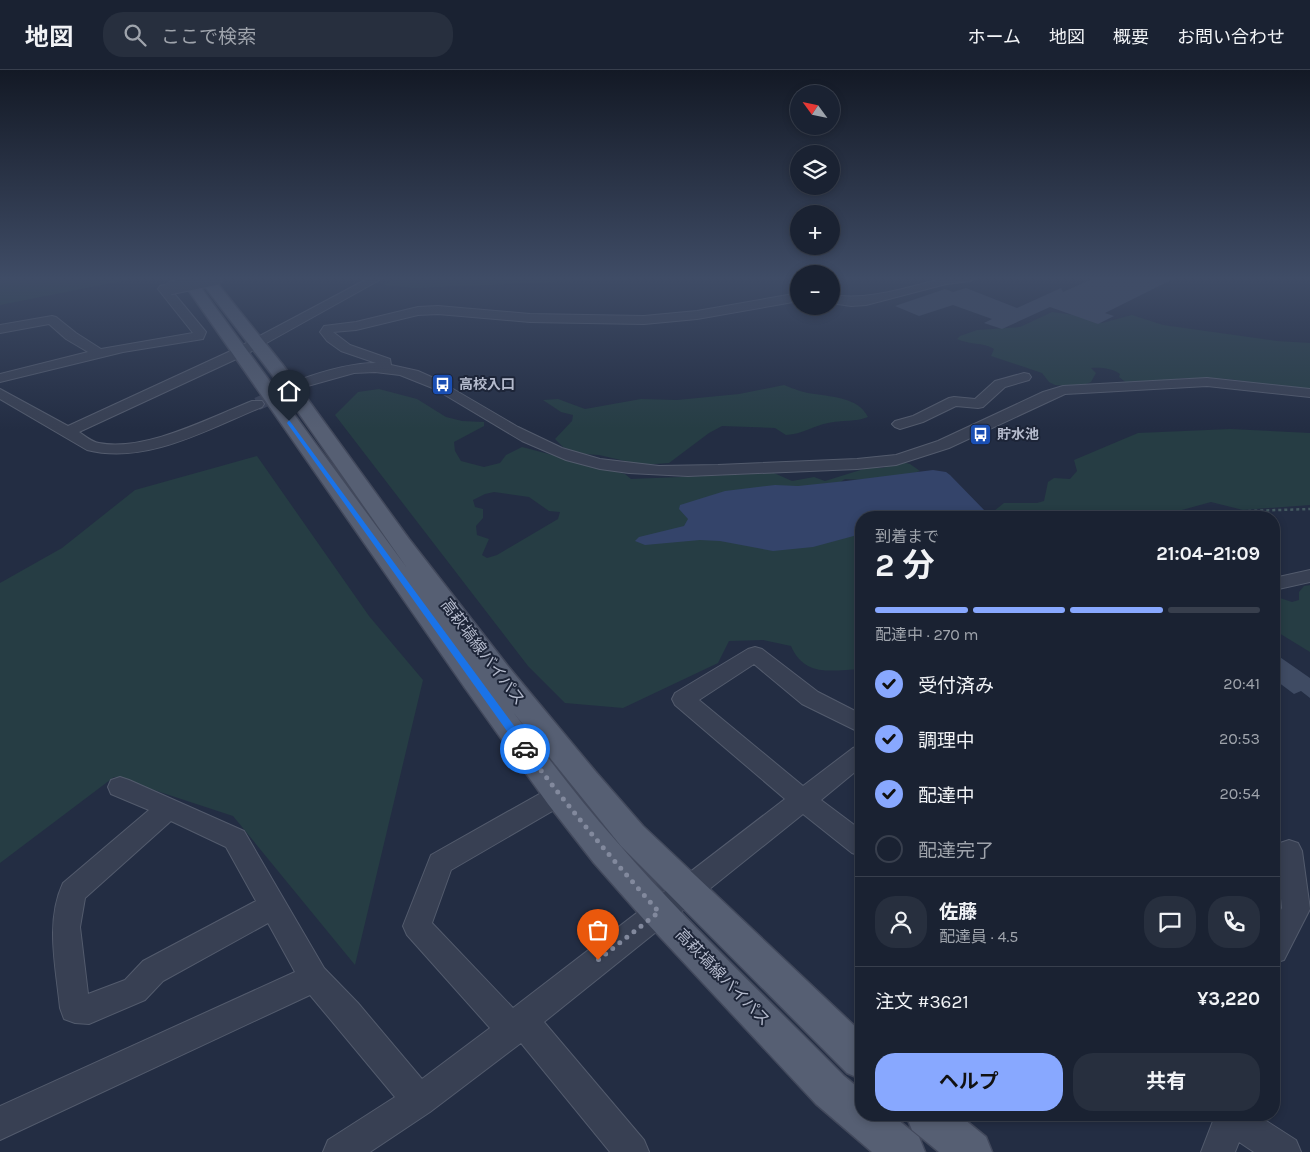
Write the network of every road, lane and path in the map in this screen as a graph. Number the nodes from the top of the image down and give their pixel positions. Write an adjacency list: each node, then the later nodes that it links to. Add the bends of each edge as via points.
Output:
1 (62, 328): 9 (street)
2 (197, 328): 9 (street, bridge, via 198,336)
3 (223, 328): 8 (main road, 高萩塙線バイパス)
4 (246, 328): 7 (main road, 高萩塙線バイパス)
5 (284, 328): 7 (street)
6 (333, 328): 10 (street, via 326,332 338,344 386,362)
7 (257, 343): 8 (street); 23 (main road, 高萩塙線バイパス)
8 (240, 352): 20 (street); 23 (main road, 高萩塙線バイパス)
9 (98, 353): 12 (street)
10 (384, 368): 13 (street, via 344,371); 19 (street, via 414,374 545,447 572,457 626,468 688,470 889,461 928,450)
11 (1024, 377): 17 (street, via 1000,384)
12 (0, 378)
13 (304, 383)
14 (1310, 392): 19 (street, via 1207,382 1091,387 1048,395)
15 (0, 393): 20 (street)
16 (257, 404): 20 (street, via 173,438 138,448 93,447)
17 (978, 404): 18 (street, via 954,401); 19 (street, via 984,412)
18 (900, 424)
19 (983, 425)
20 (67, 432)
21 (1310, 509): 22 (path)
22 (1260, 511)
23 (391, 547): 26 (main road, 高萩塙線バイパス)
24 (1310, 576): 25 (street)
25 (1280, 583)
26 (486, 677): 30 (main road, 高萩塙線バイパス); 35 (main road, 高萩塙線バイパス, via 584,780 632,836)
27 (855, 721): 31 (street, via 810,698 755,654 682,699)
28 (855, 759): 31 (street)
29 (120, 787): 32 (street)
30 (559, 796): 37 (main road, 高萩塙線バイパス); 40 (street, via 440,863 417,926)
31 (803, 800): 33 (street); 35 (street)
32 (170, 808): 36 (street, via 235,839); 36 (street, via 73,892 66,927 75,1008 89,1009 135,990 153,971)
33 (855, 840)
34 (1289, 851): 38 (street, via 1296,909)
35 (688, 890): 37 (street); 41 (main road, 高萩塙線バイパス)
36 (273, 906): 39 (street)
37 (659, 912): 40 (street); 43 (main road, 高萩塙線バイパス, via 830,1090)
38 (1280, 939)
39 (314, 978): 42 (street); 48 (street)
40 (517, 1025): 42 (street); 50 (street)
41 (855, 1053)
42 (419, 1101): 49 (street)
43 (855, 1111)
44 (867, 1121): 51 (main road, 高萩塙線バイパス)
45 (935, 1121): 52 (main road)
46 (1227, 1121): 53 (street)
47 (1237, 1121): 54 (street)
48 (0, 1123)
49 (340, 1152)
50 (632, 1152)
51 (904, 1152)
52 (971, 1152)
53 (1218, 1152)
54 (1284, 1152)

